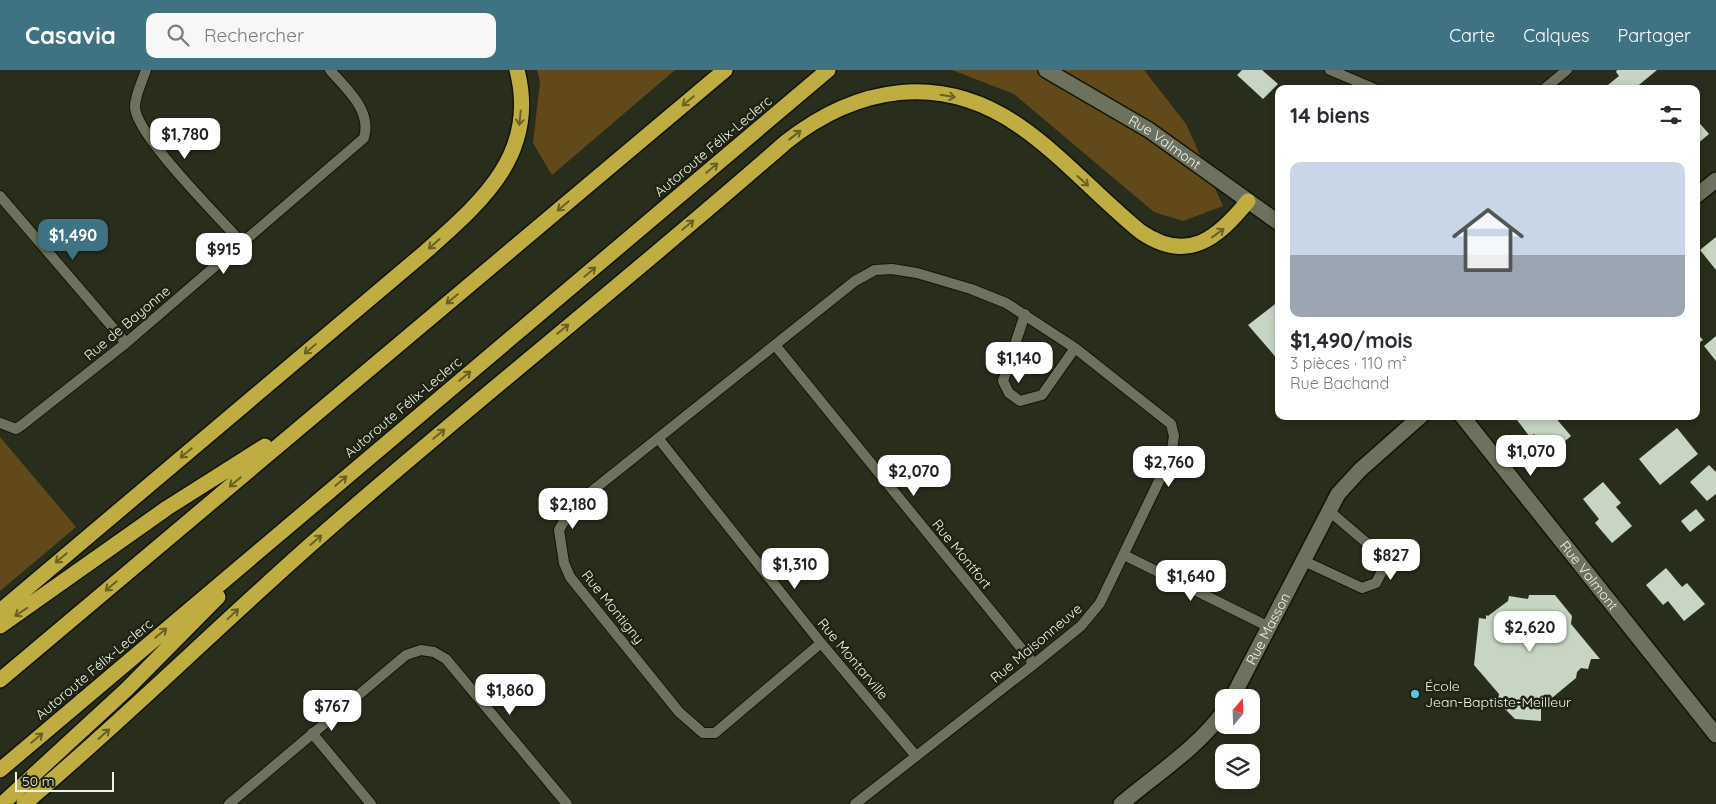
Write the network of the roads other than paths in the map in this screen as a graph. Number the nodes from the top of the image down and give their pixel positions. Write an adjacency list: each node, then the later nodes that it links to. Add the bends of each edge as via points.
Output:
1 (146, 70): 17 (street, via 135,108 140,125)
2 (330, 70): 17 (street, Rue de Bayonne, via 366,115 364,138)
3 (517, 70): 32 (highway, one-way to 32, via 521,106 517,136 508,162 487,194 418,258)
4 (725, 70): 23 (highway, one-way to 23)
5 (828, 70): 29 (highway, Autoroute Félix-Leclerc, one-way to 5)
6 (1046, 70): 15 (street, Rue Valmont, via 1154,134)
7 (1330, 70): 9 (street)
8 (1567, 70): 11 (street)
9 (1352, 74): 10 (street)
10 (1369, 85)
11 (1549, 85)
12 (1716, 180): 13 (street)
13 (1700, 193)
14 (0, 196): 20 (street)
15 (1248, 201): 16 (street, Rue Valmont); 45 (highway, one-way to 15, via 334,524 786,142 832,111 867,98 908,93 943,95 982,106 1029,134 1137,228 1153,240 1169,246 1191,246 1213,237)
16 (1275, 220)
17 (242, 243): 20 (street, Rue de Bayonne)
18 (855, 281): 19 (street, Rue Maisonneuve, via 875,270 917,273 971,289); 21 (street, Rue Montigny)
19 (1025, 314): 22 (street, Rue Maisonneuve); 22 (street, via 1003,381 1010,393 1020,400 1042,395)
20 (126, 343): 26 (street, Rue de Bayonne, via 16,429)
21 (774, 345): 27 (street, Rue Montigny); 36 (street, Rue Montfort)
22 (1075, 348): 30 (street, Rue Maisonneuve, via 1171,424 1174,436 1171,456)
23 (313, 416): 33 (highway, one-way to 33, via 167,508); 37 (highway, one-way to 37)
24 (1417, 420): 28 (street, Rue Masson, via 1348,481)
25 (1465, 420): 41 (street, Rue Valmont)
26 (0, 423)
27 (658, 438): 35 (street, Rue Montarville); 35 (street, Rue Montigny, via 572,507 559,530 570,577 678,712 703,734 716,733)
28 (1328, 510): 31 (street, Rue Masson); 31 (street, via 1374,550 1383,561 1382,571 1376,583 1362,588)
29 (290, 523): 43 (highway, Autoroute Félix-Leclerc, one-way to 29); 44 (highway, via 127,689)
30 (1124, 555): 34 (street); 36 (street, Rue Maisonneuve, via 1091,616)
31 (1304, 561): 34 (street, Rue Masson)
32 (0, 611)
33 (0, 626)
34 (1269, 627): 38 (street, Rue Masson)
35 (821, 643): 42 (street, Rue Montarville)
36 (1034, 664): 42 (street, Rue Maisonneuve)
37 (0, 680)
38 (1237, 689)
39 (1215, 723): 50 (street)
40 (312, 733): 46 (street); 47 (street); 48 (street, via 406,655 421,650 434,652 446,659)
41 (1716, 735)
42 (916, 756): 49 (street, Rue Maisonneuve)
43 (0, 770)
44 (2, 804)
45 (24, 804)
46 (229, 804)
47 (371, 804)
48 (567, 804)
49 (855, 804)
50 (1121, 804)

